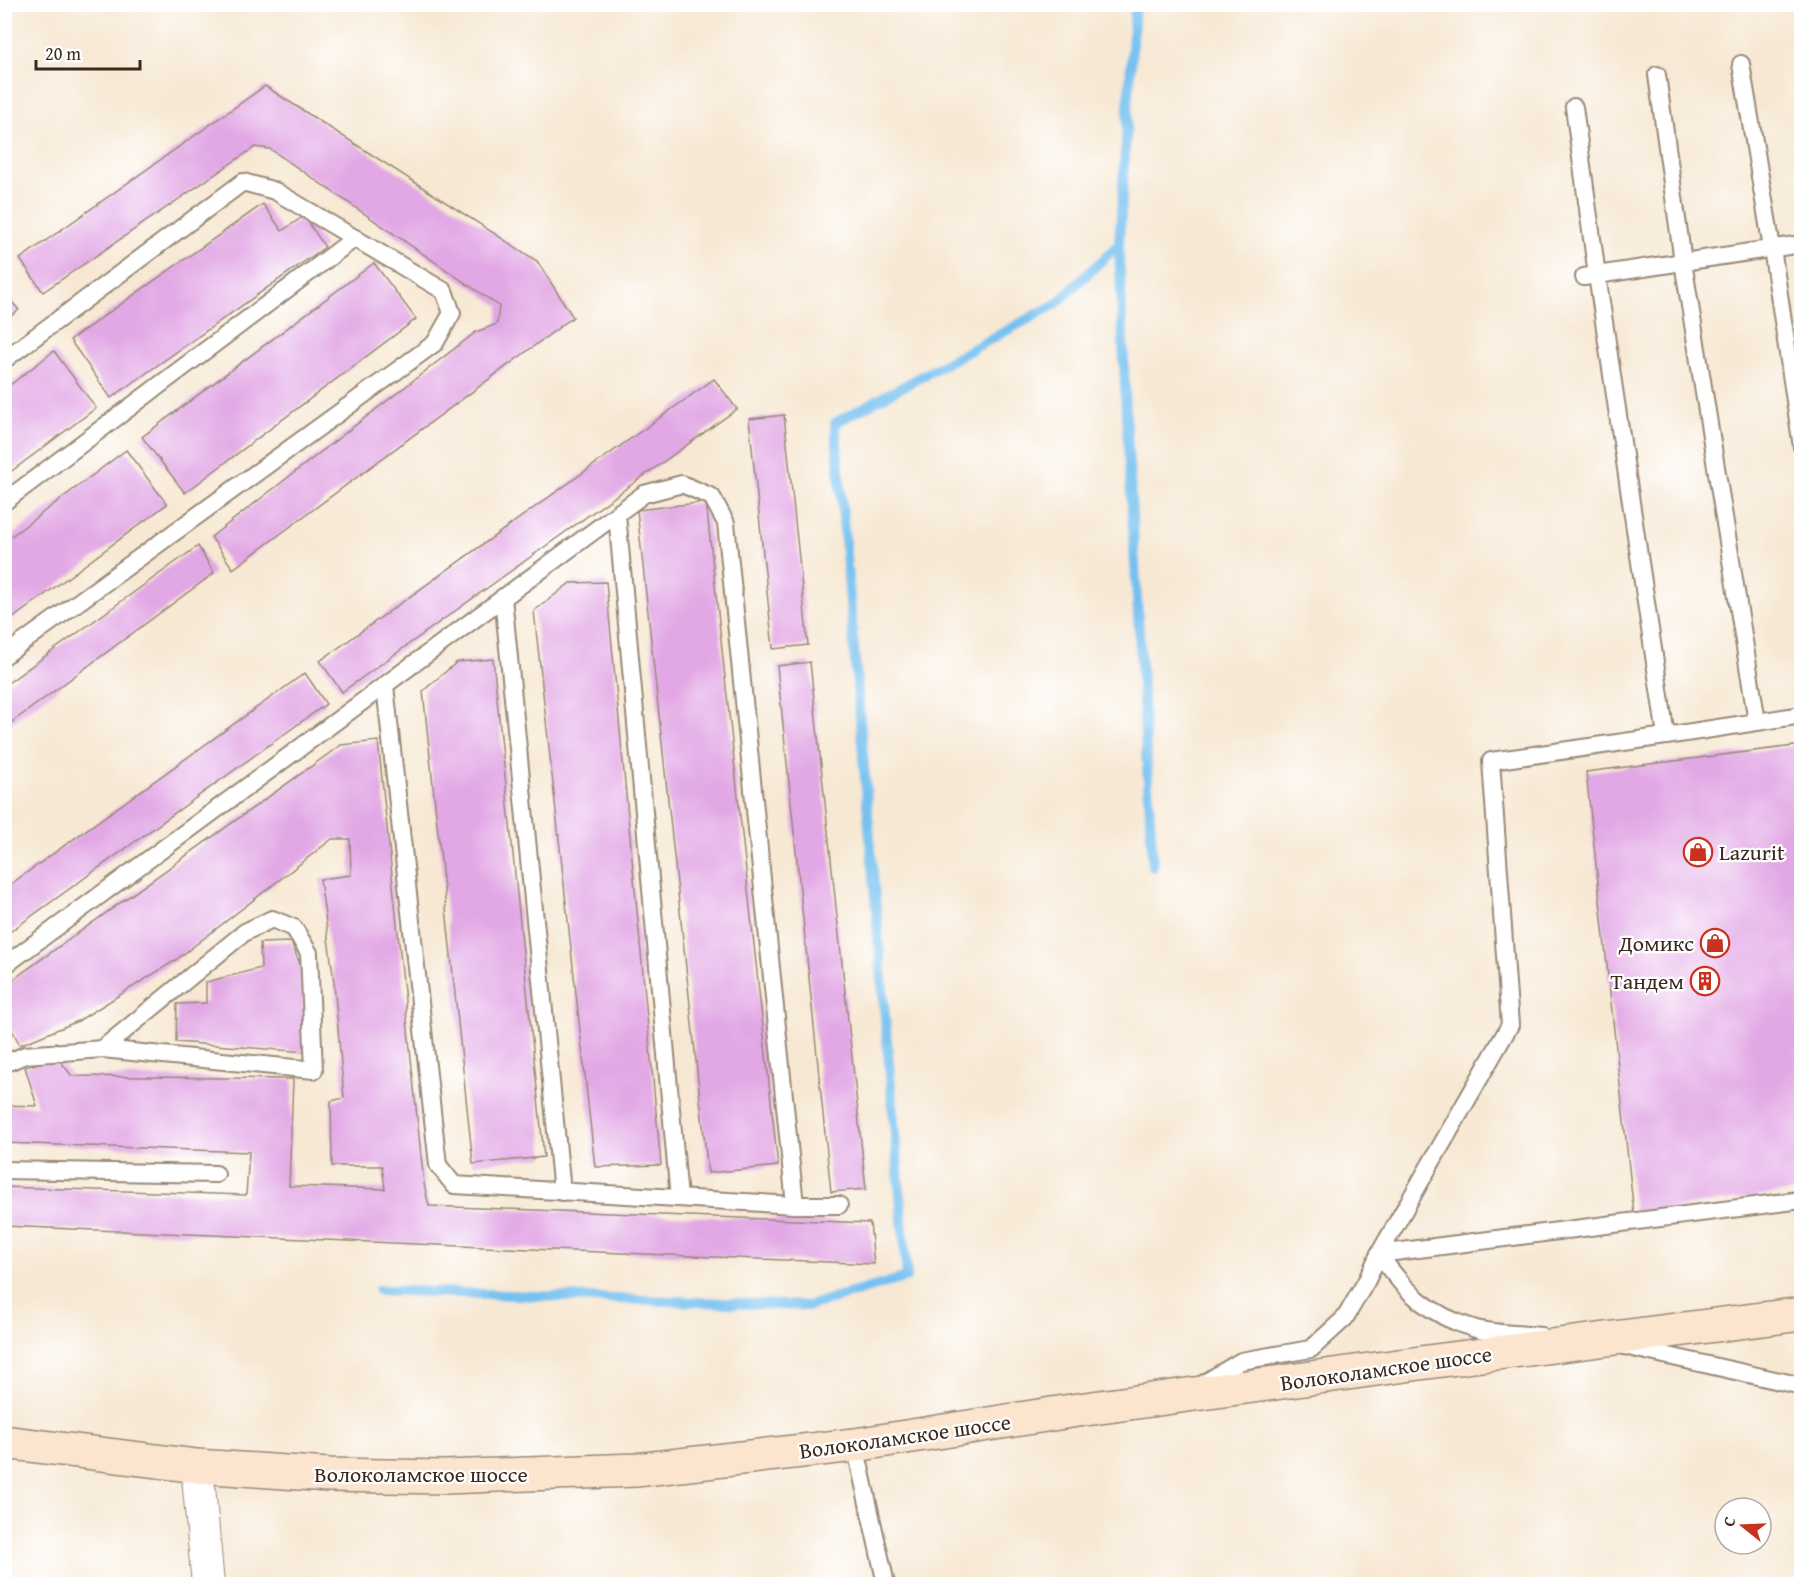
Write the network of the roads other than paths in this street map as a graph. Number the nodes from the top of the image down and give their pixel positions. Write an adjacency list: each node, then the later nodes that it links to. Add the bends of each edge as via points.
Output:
1 (1741, 64): 6 (lane)
2 (1657, 75): 7 (lane)
3 (1574, 107): 8 (lane)
4 (355, 238): 9 (lane, via 275,191 243,182); 11 (lane); 14 (lane, via 444,291 452,312 435,343)
5 (1802, 244): 6 (lane)
6 (1772, 248): 7 (lane); 10 (lane)
7 (1683, 262): 8 (lane); 17 (lane)
8 (1590, 276): 18 (lane)
9 (4, 360)
10 (1802, 447)
11 (4, 502)
12 (617, 514): 13 (lane); 25 (lane); 27 (lane, via 644,495 682,484 712,497 726,523)
13 (504, 597): 15 (lane); 24 (lane)
14 (4, 656)
15 (384, 686): 19 (lane); 24 (lane, via 438,1166 454,1185)
16 (1802, 715): 17 (lane)
17 (1757, 722): 18 (lane)
18 (1666, 736): 29 (lane, via 1491,761 1510,1025)
19 (4, 966)
20 (102, 1049): 20 (lane, via 245,932 272,919 294,928 309,953 314,1070); 21 (lane, via 25,1055)
21 (4, 1064)
22 (4, 1170): 23 (lane)
23 (216, 1174)
24 (562, 1192): 25 (lane)
25 (679, 1198): 27 (lane)
26 (1802, 1200): 29 (lane)
27 (795, 1205): 28 (lane)
28 (839, 1205)
29 (1379, 1254): 31 (lane, via 1395,1278 1430,1310 1477,1329); 33 (lane, via 1345,1318 1311,1349 1241,1361)
30 (1802, 1314): 31 (main road, Волоколамское шоссе)
31 (1591, 1341): 32 (lane); 33 (main road, Волоколамское шоссе)
32 (1802, 1386)
33 (1184, 1396): 35 (main road, Волоколамское шоссе)
34 (4, 1442): 36 (main road, Волоколамское шоссе)
35 (855, 1444): 36 (main road, Волоколамское шоссе, via 636,1470 507,1476 329,1475); 38 (lane)
36 (197, 1466): 37 (street)
37 (208, 1584)
38 (886, 1584)

